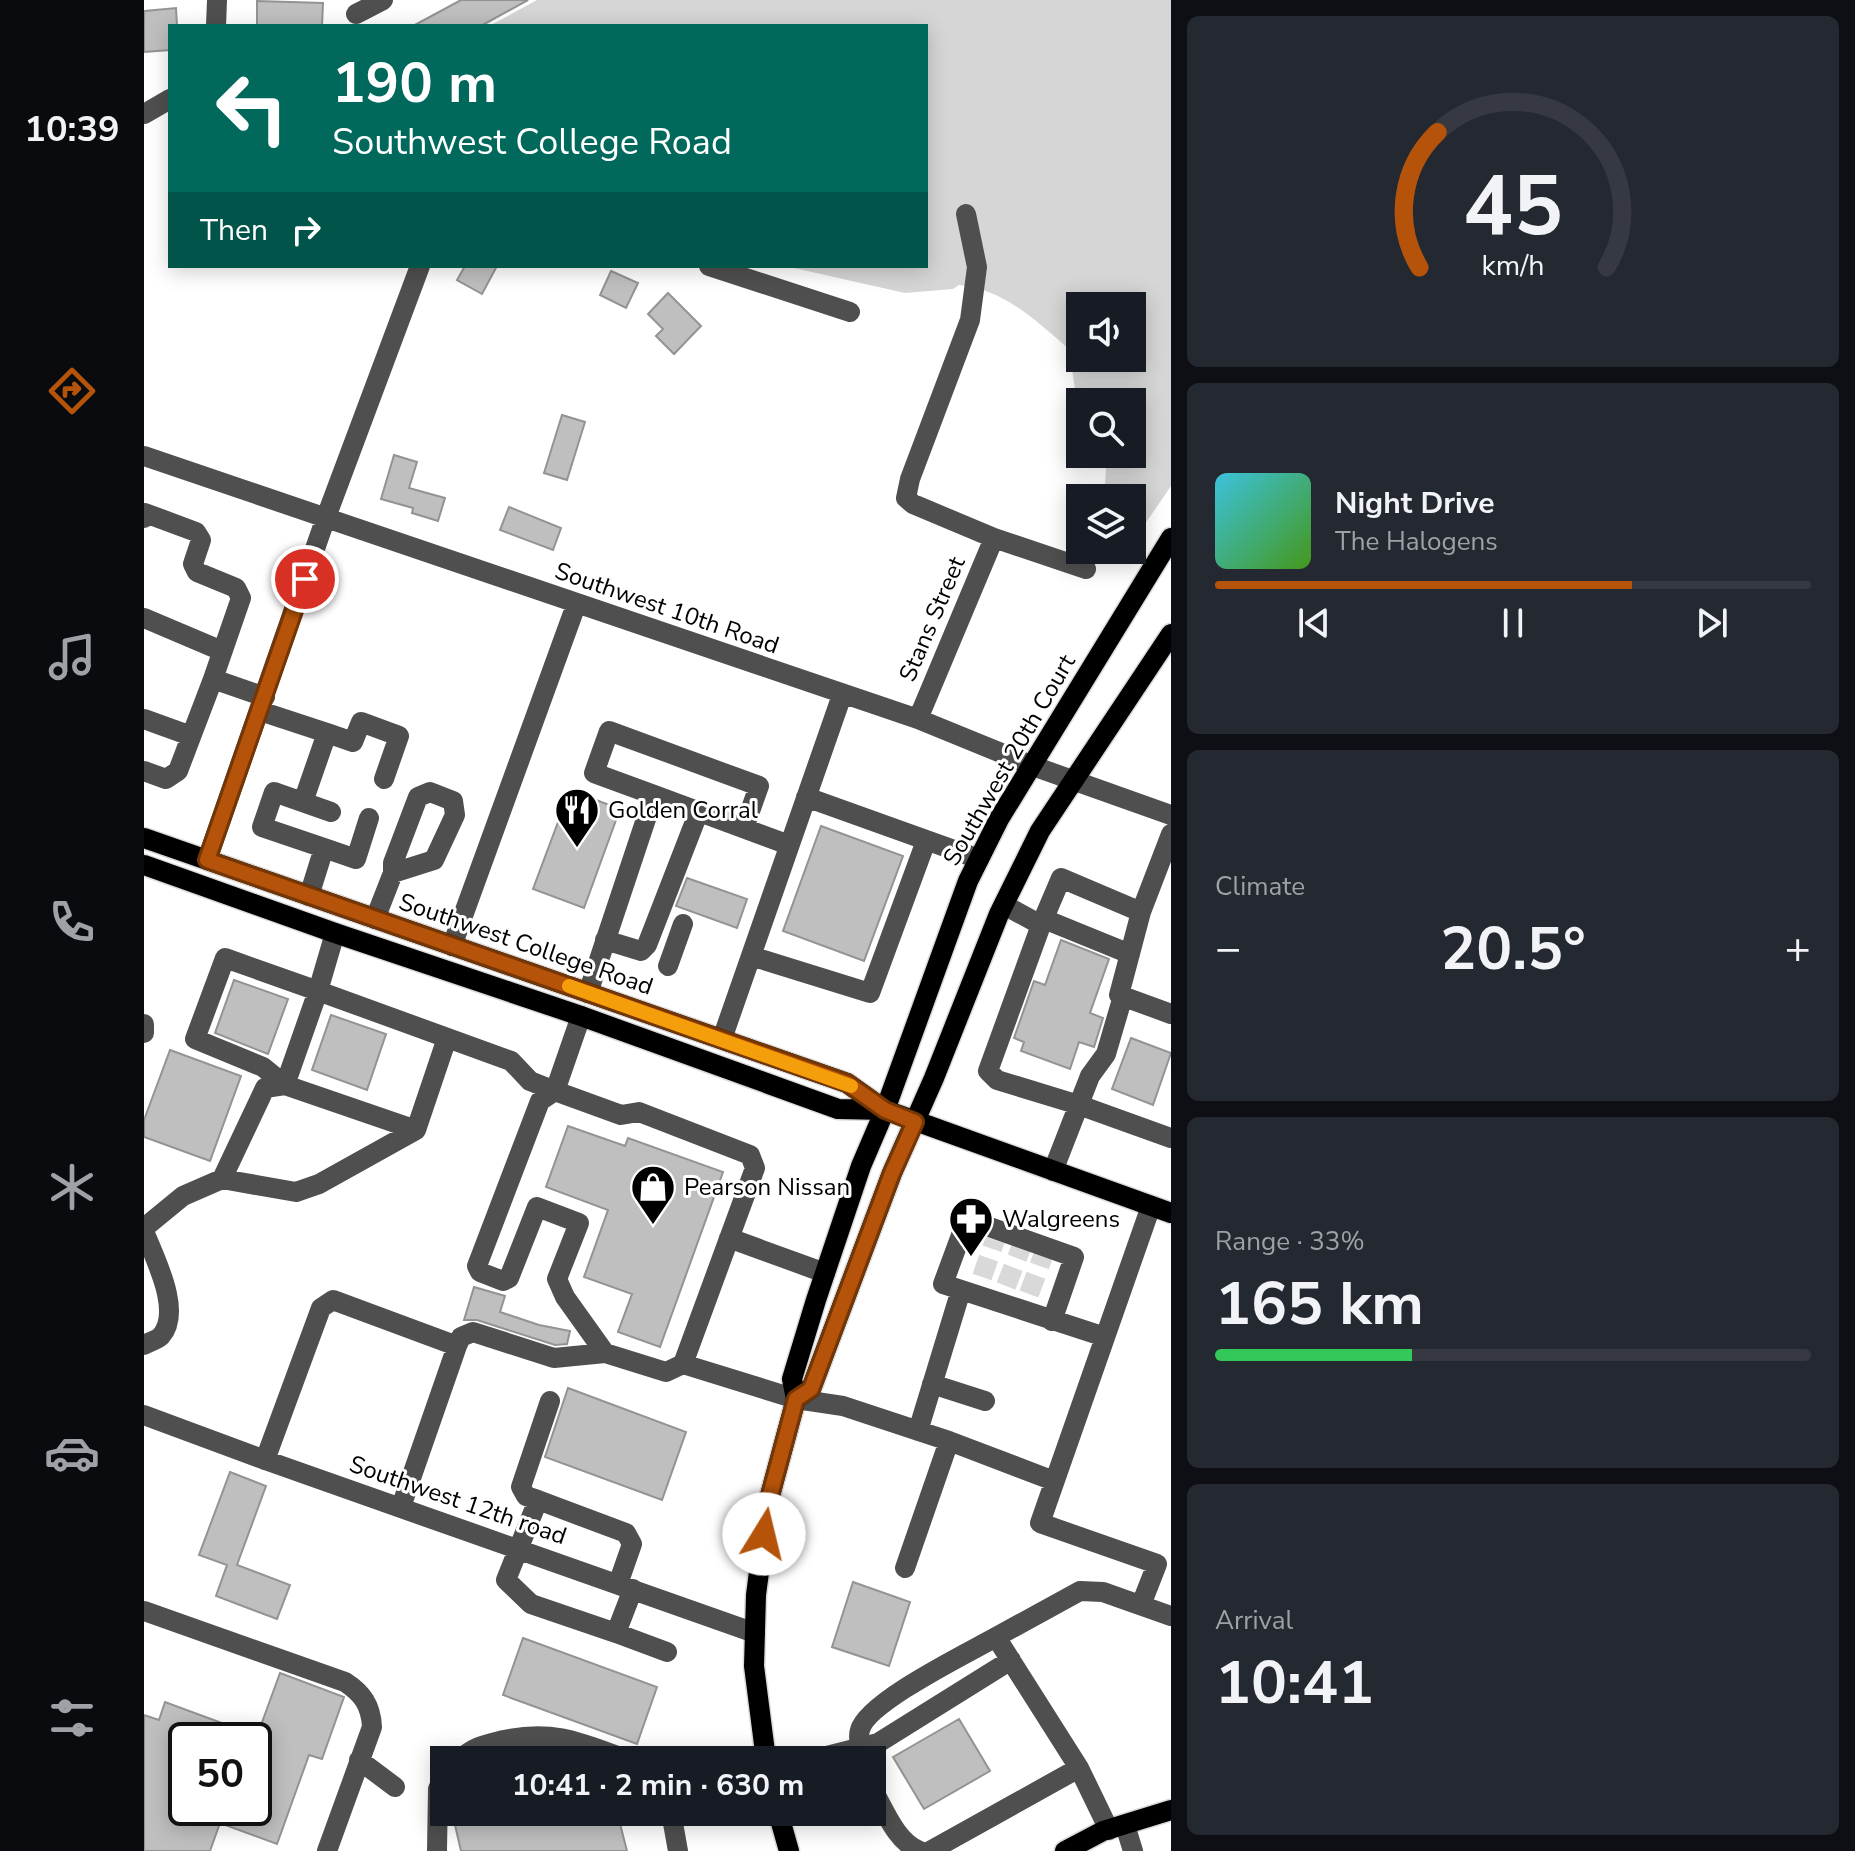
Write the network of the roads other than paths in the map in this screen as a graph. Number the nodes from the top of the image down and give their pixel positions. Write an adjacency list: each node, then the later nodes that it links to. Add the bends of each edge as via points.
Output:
1 (217, 0): 4 (street)
2 (383, 0): 3 (street)
3 (356, 14)
4 (216, 24)
5 (168, 100): 6 (street)
6 (144, 114)
7 (966, 214): 14 (street, via 977,267 970,320 906,498)
8 (419, 268): 13 (street)
9 (715, 268): 10 (street)
10 (850, 312)
11 (144, 456): 13 (street, Southwest 10th Road)
12 (144, 518): 20 (street, via 145,513 196,532 201,540 193,564 197,572 236,588 241,598)
13 (325, 520): 17 (street, Southwest 10th Road); 23 (street)
14 (994, 538): 16 (street); 25 (street, Stans Street)
15 (1171, 538): 28 (main road, Southwest 20th Court)
16 (1086, 569)
17 (576, 605): 22 (street, Southwest 10th Road); 58 (street)
18 (144, 618): 20 (street)
19 (1171, 634): 31 (main road)
20 (222, 651): 21 (street)
21 (213, 679): 23 (street); 27 (street)
22 (842, 695): 25 (street, Southwest 10th Road); 33 (street)
23 (262, 704): 26 (street); 46 (street)
24 (144, 719): 27 (street)
25 (918, 719): 28 (street, Southwest 10th Road)
26 (327, 733): 30 (street, via 353,742 361,722 399,736); 34 (street)
27 (191, 736): 29 (street, via 178,771 166,779)
28 (1033, 766): 31 (street, Southwest 10th Road); 45 (main road, Southwest 20th Court)
29 (144, 771)
30 (384, 779)
31 (1074, 781): 37 (street, Southwest 10th Road); 51 (main road, via 1040,831)
32 (654, 795): 35 (street); 39 (street, via 594,773 609,731 759,786); 57 (street)
33 (806, 797): 42 (street); 43 (street)
34 (303, 802): 36 (street); 44 (street, via 274,792 262,827)
35 (699, 811): 39 (street); 57 (street, via 647,945 641,951)
36 (331, 812)
37 (1171, 815)
38 (369, 818): 44 (street, via 356,859)
39 (744, 828): 43 (street)
40 (1171, 834): 49 (street)
41 (144, 838): 46 (main road, Southwest College Road)
42 (926, 841): 45 (street); 60 (street, via 870,993)
43 (789, 845): 60 (street)
44 (324, 848): 50 (street)
45 (979, 859): 74 (main road, Southwest 20th Court)
46 (207, 860): 50 (main road, Southwest College Road)
47 (144, 866): 56 (main road, Southwest College Road)
48 (393, 873): 48 (street, via 434,860 455,815 453,801 430,792 418,797); 53 (street)
49 (1164, 874): 52 (street)
50 (309, 896): 53 (main road, Southwest College Road)
51 (1004, 905): 54 (street); 75 (main road)
52 (1141, 912): 54 (street, via 1061,878); 59 (street)
53 (375, 919): 58 (main road, Southwest College Road)
54 (1042, 922): 59 (street); 73 (street, via 988,1071 997,1080)
55 (683, 924): 61 (street)
56 (335, 933): 62 (street); 66 (main road, Southwest College Road)
57 (605, 940): 63 (street)
58 (452, 946): 63 (main road, Southwest College Road)
59 (1130, 954): 64 (street, via 1119,995)
60 (751, 956): 70 (street)
61 (668, 966)
62 (318, 991): 69 (street); 71 (street); 71 (street, via 225,958 195,1039 263,1067)
63 (588, 993): 70 (main road, Southwest College Road)
64 (1123, 996): 65 (street); 73 (street, via 1106,1054)
65 (1171, 1014)
66 (581, 1016): 72 (street); 74 (main road, Southwest College Road, via 838,1109)
67 (144, 1024): 68 (street)
68 (144, 1033)
69 (447, 1038): 72 (street, via 511,1061 530,1081); 76 (street)
70 (722, 1039): 74 (main road, Southwest College Road, via 847,1083)
71 (285, 1085): 76 (street); 79 (street, via 265,1088)
72 (555, 1091): 80 (street, via 540,1101); 85 (street, via 621,1115 639,1112 750,1155 755,1168)
73 (1079, 1105): 77 (street); 78 (street)
74 (885, 1110): 75 (main road, Southwest College Road); 86 (main road, Southwest 20th Court)
75 (915, 1122): 78 (main road, Southwest College Road); 95 (main road, via 811,1389)
76 (416, 1130): 79 (street, via 296,1192)
77 (1171, 1138)
78 (1053, 1171): 81 (main road, Southwest College Road)
79 (222, 1179): 84 (street, via 183,1196)
80 (505, 1195): 82 (street); 82 (street, via 477,1266 503,1281 509,1278)
81 (1151, 1206): 83 (main road, Southwest College Road); 89 (street)
82 (537, 1207): 92 (street, via 579,1223 557,1279)
83 (1171, 1213)
84 (144, 1230): 90 (street, via 167,1293 170,1318 161,1337)
85 (729, 1238): 86 (street); 93 (street)
86 (825, 1273): 95 (main road, Southwest 20th Court, via 793,1374)
87 (973, 1287): 88 (street, via 1025,1302); 88 (street, via 943,1284 967,1219 996,1235 1074,1257); 94 (street)
88 (1052, 1321): 89 (street)
89 (1105, 1337): 102 (street)
90 (144, 1345)
91 (457, 1346): 92 (street, via 461,1337 473,1332 554,1358); 101 (street, via 333,1300 321,1308); 104 (street)
92 (605, 1353): 93 (street, via 666,1372)
93 (683, 1364): 95 (street)
94 (932, 1384): 97 (street); 99 (street)
95 (796, 1399): 99 (street, via 843,1406); 112 (main road, via 768,1503)
96 (550, 1401): 103 (street, via 521,1487 526,1496)
97 (985, 1401)
98 (144, 1415): 101 (street, Southwest 12th road)
99 (918, 1431): 100 (street)
100 (949, 1441): 102 (street); 106 (street)
101 (265, 1460): 104 (street, Southwest 12th road)
102 (1054, 1481): 108 (street, via 1040,1523 1157,1564)
103 (538, 1500): 105 (street); 107 (street, via 626,1533 632,1544)
104 (401, 1507): 105 (street, Southwest 12th road)
105 (518, 1549): 107 (street, Southwest 12th road); 111 (street, via 506,1580 531,1604)
106 (905, 1568)
107 (626, 1586): 111 (street); 112 (street, Southwest 12th road)
108 (1141, 1605): 110 (street); 113 (street, via 1103,1592 1080,1591)
109 (144, 1611): 121 (street, via 356,1689 371,1713 372,1727)
110 (1171, 1616)
111 (616, 1633): 114 (street)
112 (755, 1633): 118 (main road)
113 (996, 1637): 115 (street); 119 (street, via 879,1704 858,1732)
114 (667, 1652)
115 (1011, 1660): 120 (street); 122 (street)
116 (478, 1746): 117 (street, via 531,1734)
117 (590, 1746)
118 (764, 1746)
119 (861, 1746)
120 (874, 1746)
121 (359, 1760): 123 (street); 130 (street)
122 (1079, 1768): 129 (street); 135 (street)
123 (395, 1787)
124 (1171, 1810): 129 (main road)
125 (886, 1812): 134 (street, via 901,1838)
126 (437, 1826): 131 (street)
127 (674, 1826): 132 (street)
128 (782, 1826): 133 (main road)
129 (1117, 1827): 136 (main road); 137 (street)
130 (327, 1851)
131 (437, 1851)
132 (678, 1851)
133 (789, 1851)
134 (920, 1851)
135 (930, 1851)
136 (1065, 1851)
137 (1133, 1851)

